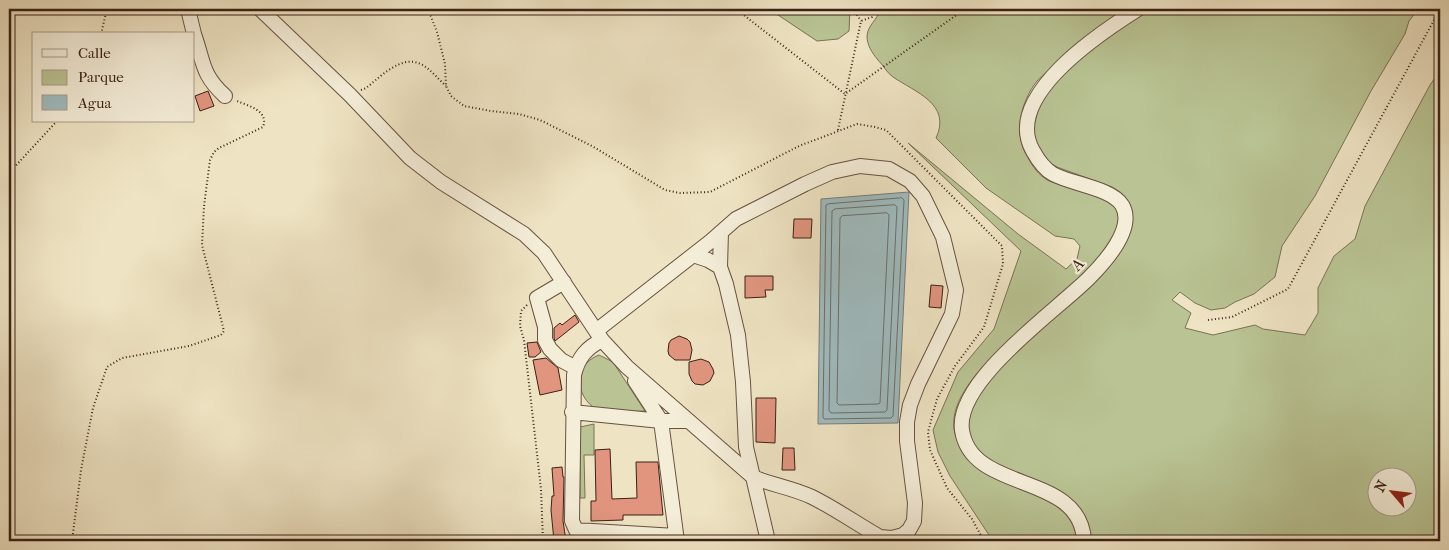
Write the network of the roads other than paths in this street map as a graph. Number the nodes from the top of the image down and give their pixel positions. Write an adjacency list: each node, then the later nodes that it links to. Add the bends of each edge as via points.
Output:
1 (188, 9): 4 (street)
2 (260, 9): 10 (street, via 350,94 410,158 441,182 524,234 544,253)
3 (1138, 9): 20 (street, A, via 1079,51 1045,84 1034,102 1027,126 1030,146 1046,169 1117,199 1125,214 1122,233 1090,277 985,375 961,416 967,448 985,464 1066,504 1077,516)
4 (194, 32)
5 (195, 38): 6 (street, via 204,72)
6 (225, 96)
7 (721, 232): 8 (street); 9 (street); 17 (street, via 736,219 832,172 860,166 889,169 910,182 923,196 943,237 956,290 952,314 910,405 906,441 916,509 909,530 902,535 880,537 812,497)
8 (693, 255): 9 (street); 11 (street)
9 (720, 267): 17 (street, via 738,336 746,447)
10 (564, 282): 11 (street); 13 (street, via 537,298 545,340 550,349 560,360)
11 (599, 336): 12 (street); 13 (street)
12 (627, 367): 15 (street); 16 (street)
13 (576, 368): 14 (street)
14 (572, 412): 15 (street); 18 (street, via 572,521 576,530)
15 (661, 420): 16 (street); 18 (street)
16 (689, 421): 17 (street)
17 (753, 477): 19 (street)
18 (676, 539)
19 (768, 541)
20 (1084, 541)

